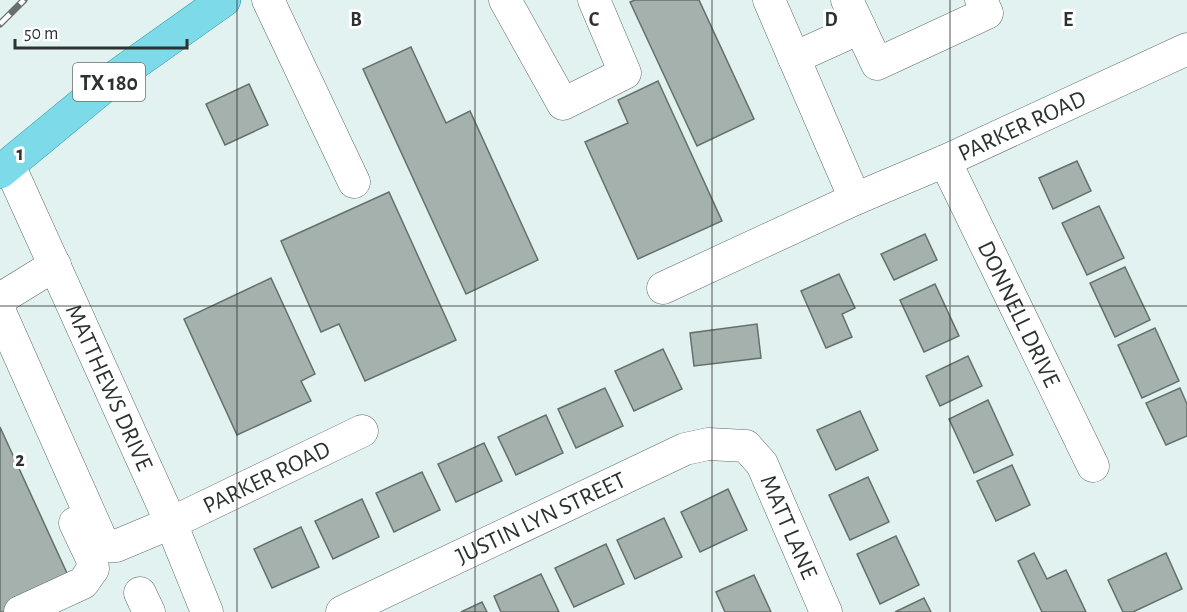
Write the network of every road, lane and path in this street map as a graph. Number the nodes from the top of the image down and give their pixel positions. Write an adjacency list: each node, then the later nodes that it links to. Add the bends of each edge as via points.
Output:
1 (224, 0): 12 (main road, TX 180, via 114,78)
2 (268, 0): 13 (street)
3 (505, 0): 4 (street, via 563,104 625,73)
4 (594, 0)
5 (769, 0): 10 (street)
6 (847, 0): 8 (street)
7 (981, 0): 8 (street, via 987,13 877,64)
8 (860, 28): 10 (street)
9 (1187, 50): 11 (street, PARKER ROAD)
10 (794, 58): 14 (street)
11 (945, 161): 14 (street, PARKER ROAD); 22 (street, DONNELL DRIVE)
12 (5, 168): 15 (street, MATTHEWS DRIVE)
13 (354, 182)
14 (855, 199): 16 (street, PARKER ROAD)
15 (55, 265): 17 (street); 23 (street, MATTHEWS DRIVE)
16 (663, 288)
17 (0, 299)
18 (0, 312): 23 (street, PARKER ROAD, via 100,539 108,546 116,546)
19 (0, 362): 24 (street, via 92,559 93,569 83,583)
20 (362, 431): 23 (street, PARKER ROAD)
21 (746, 446): 26 (street, JUSTIN LYN STREET, via 708,444 685,449); 27 (street, MATT LANE, via 762,464)
22 (1094, 466)
23 (171, 523): 25 (street, MATTHEWS DRIVE)
24 (20, 612)
25 (207, 612)
26 (342, 612)
27 (826, 612)

